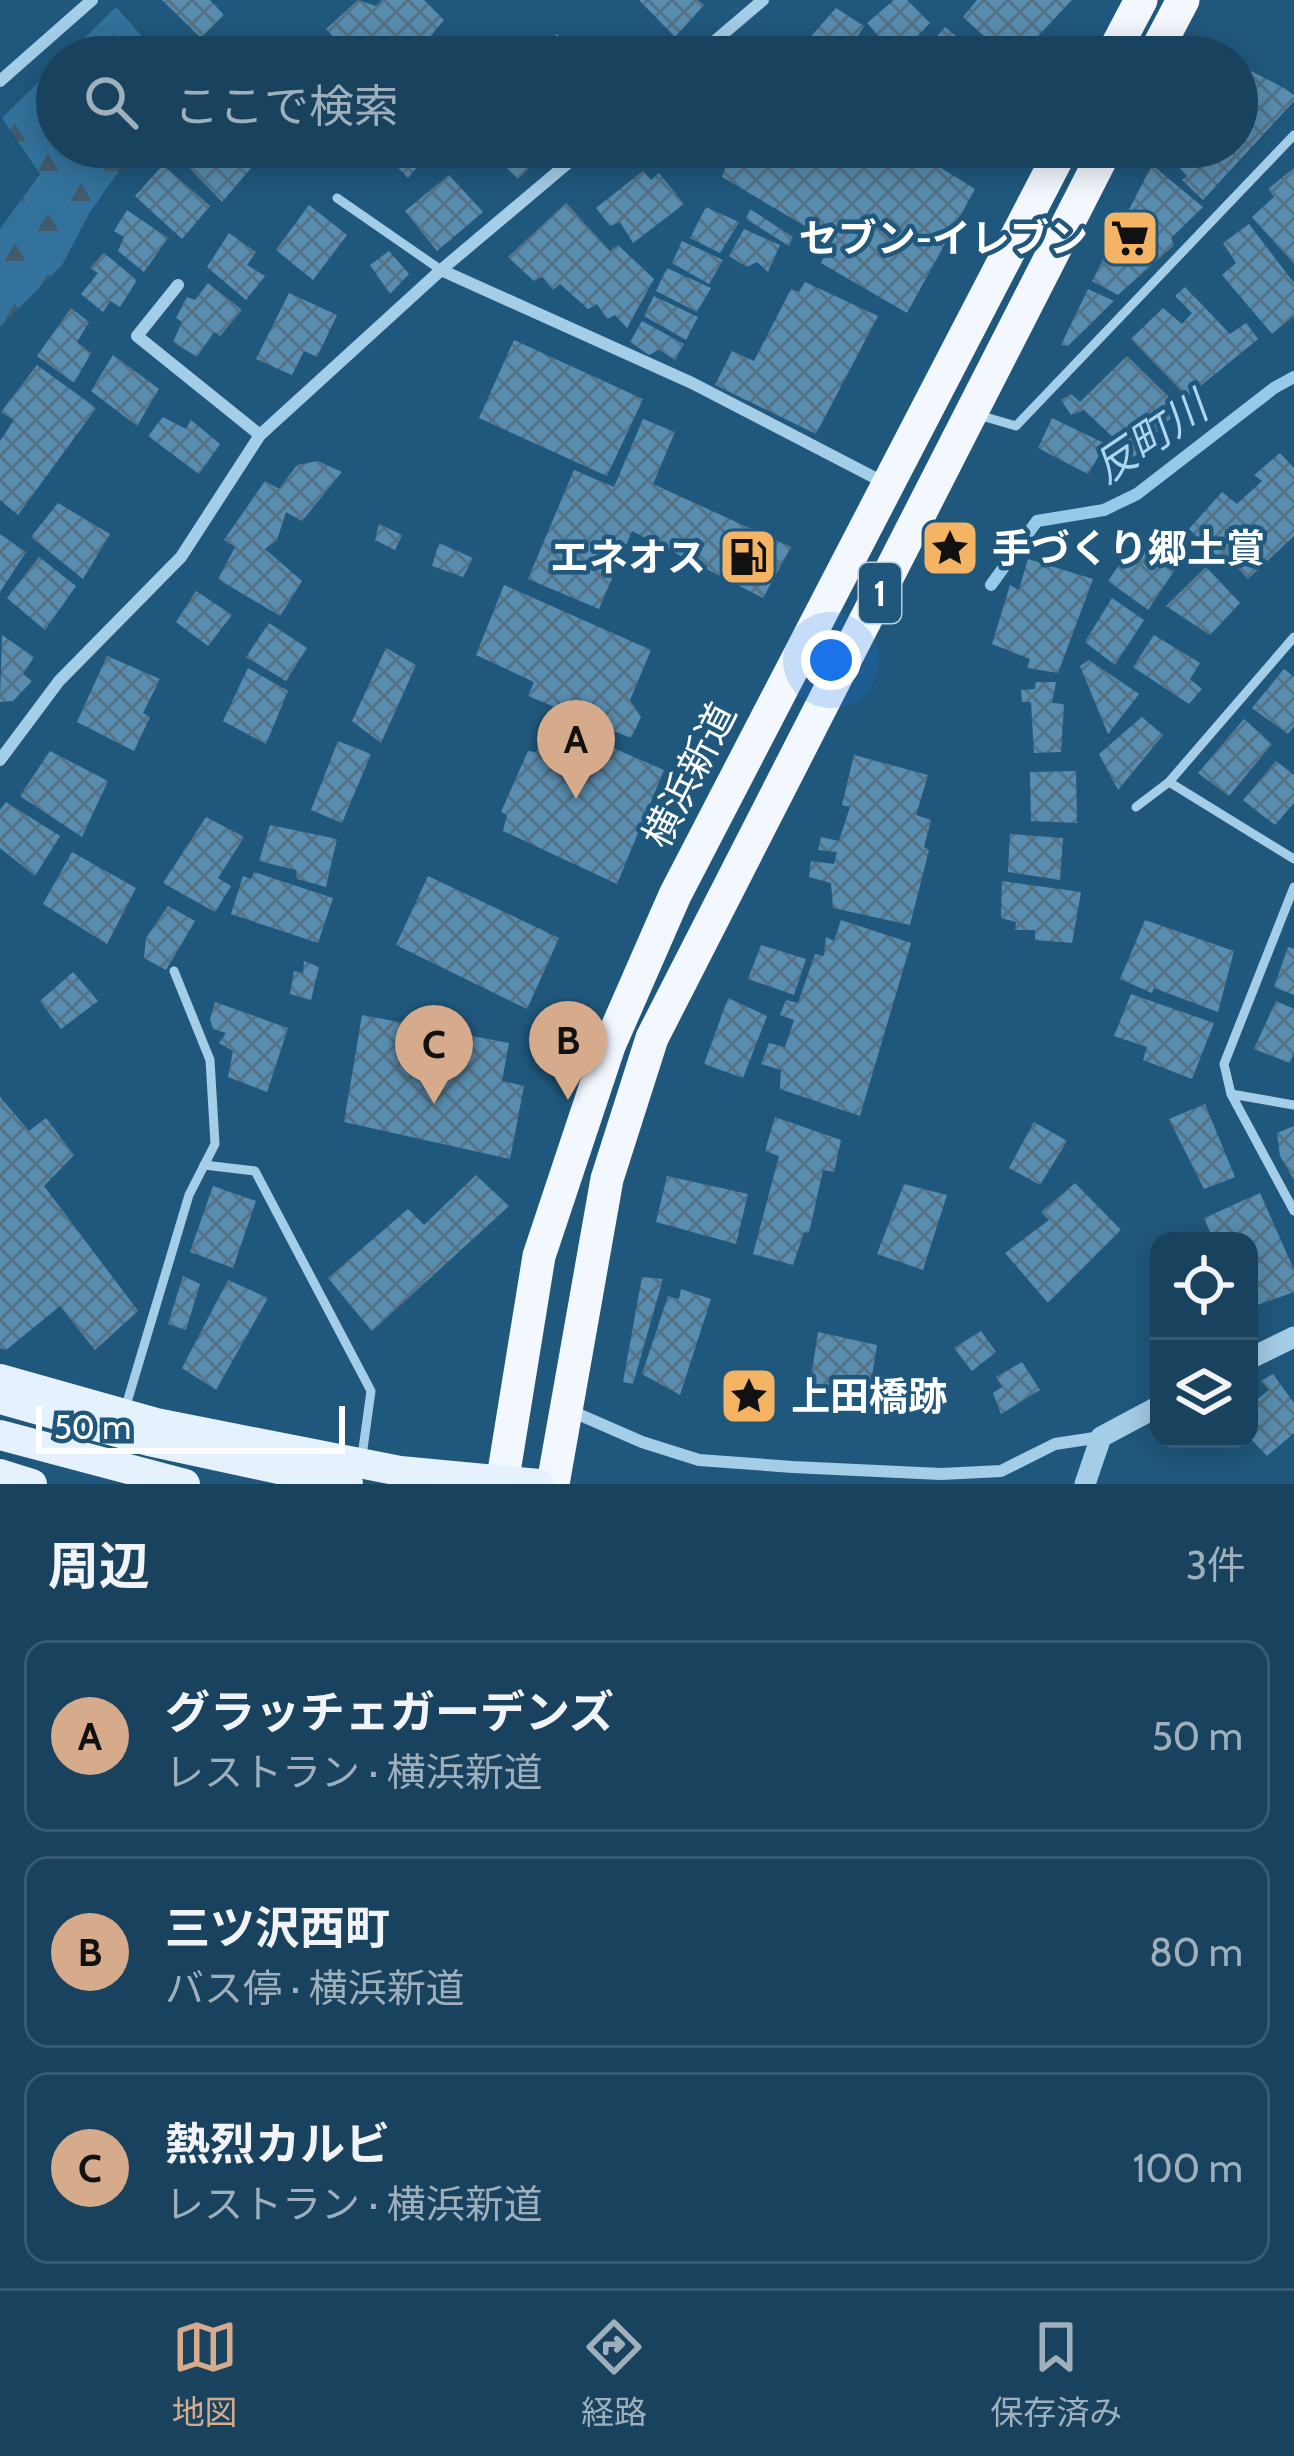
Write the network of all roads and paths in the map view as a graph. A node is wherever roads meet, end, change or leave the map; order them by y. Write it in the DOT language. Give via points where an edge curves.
graph roads {
  1 [pos="92,0"];
  2 [pos="763,0"];
  3 [pos="1141,0"];
  4 [pos="1183,0"];
  5 [pos="51,36"];
  6 [pos="721,36"];
  7 [pos="1122,36"];
  8 [pos="1165,36"];
  9 [pos="36,49"];
  10 [pos="0,81"];
  11 [pos="1294,135"];
  12 [pos="562,168"];
  13 [pos="1053,168"];
  14 [pos="1096,168"];
  15 [pos="337,198"];
  16 [pos="441,270"];
  17 [pos="178,285"];
  18 [pos="971,413"];
  19 [pos="260,435"];
  20 [pos="886,484"];
  21 [pos="1294,637"];
  22 [pos="6,738"];
  23 [pos="0,760"];
  24 [pos="1169,782"];
  25 [pos="1136,807"];
  26 [pos="1294,859"];
  27 [pos="1294,886"];
  28 [pos="174,971"];
  29 [pos="1231,1094"];
  30 [pos="1294,1105"];
  31 [pos="204,1165"];
  32 [pos="1294,1210"];
  33 [pos="1294,1337"];
  34 [pos="1258,1355"];
  35 [pos="0,1378"];
  36 [pos="0,1399"];
  37 [pos="565,1408"];
  38 [pos="1150,1411"];
  39 [pos="118,1432"];
  40 [pos="0,1435"];
  41 [pos="1102,1437"];
  42 [pos="149,1441"];
  43 [pos="0,1474"];
  44 [pos="32,1484"];
  45 [pos="162,1484"];
  46 [pos="184,1484"];
  47 [pos="351,1484"];
  48 [pos="502,1484"];
  49 [pos="539,1484"];
  50 [pos="553,1484"];
  51 [pos="1084,1484"];
  1 -- 5 [label="street"];
  2 -- 6 [label="street"];
  3 -- 7 [label="highway"];
  4 -- 8 [label="highway"];
  9 -- 10 [label="street"];
  11 -- 18 [label="lane" via="1016,426"];
  12 -- 16 [label="street"];
  13 -- 20 [label="highway, 横浜新道 / 1"];
  14 -- 18 [label="highway, 1"];
  15 -- 16 [label="lane"];
  16 -- 19 [label="street"];
  16 -- 20 [label="street" via="692,382"];
  17 -- 19 [label="street" via="137,336"];
  18 -- 37 [label="highway, 1" via="652,1038 607,1180"];
  19 -- 22 [label="street" via="181,557"];
  20 -- 48 [label="highway, 横浜新道 / 1" via="675,895 609,1046 539,1256"];
  21 -- 24 [label="lane"];
  22 -- 23 [label="street"];
  24 -- 25 [label="lane"];
  24 -- 26 [label="lane"];
  27 -- 29 [label="lane" via="1224,1064"];
  28 -- 31 [label="lane" via="210,1060 215,1144"];
  29 -- 30 [label="lane"];
  29 -- 32 [label="lane"];
  31 -- 39 [label="lane"];
  31 -- 47 [label="lane" via="255,1171 371,1391"];
  33 -- 34 [label="street"];
  35 -- 49 [label="main road, bridge" via="156,1423 400,1471"];
  36 -- 39 [label="main road"];
  37 -- 41 [label="street" via="699,1460 793,1467 1001,1471 1054,1444"];
  37 -- 50 [label="highway, 1"];
  38 -- 41 [label="street"];
  39 -- 42 [label="main road"];
  40 -- 46 [label="main road, bridge"];
  41 -- 51 [label="street"];
  42 -- 45 [label="street"];
  42 -- 47 [label="main road"];
  43 -- 44 [label="main road"];
}
